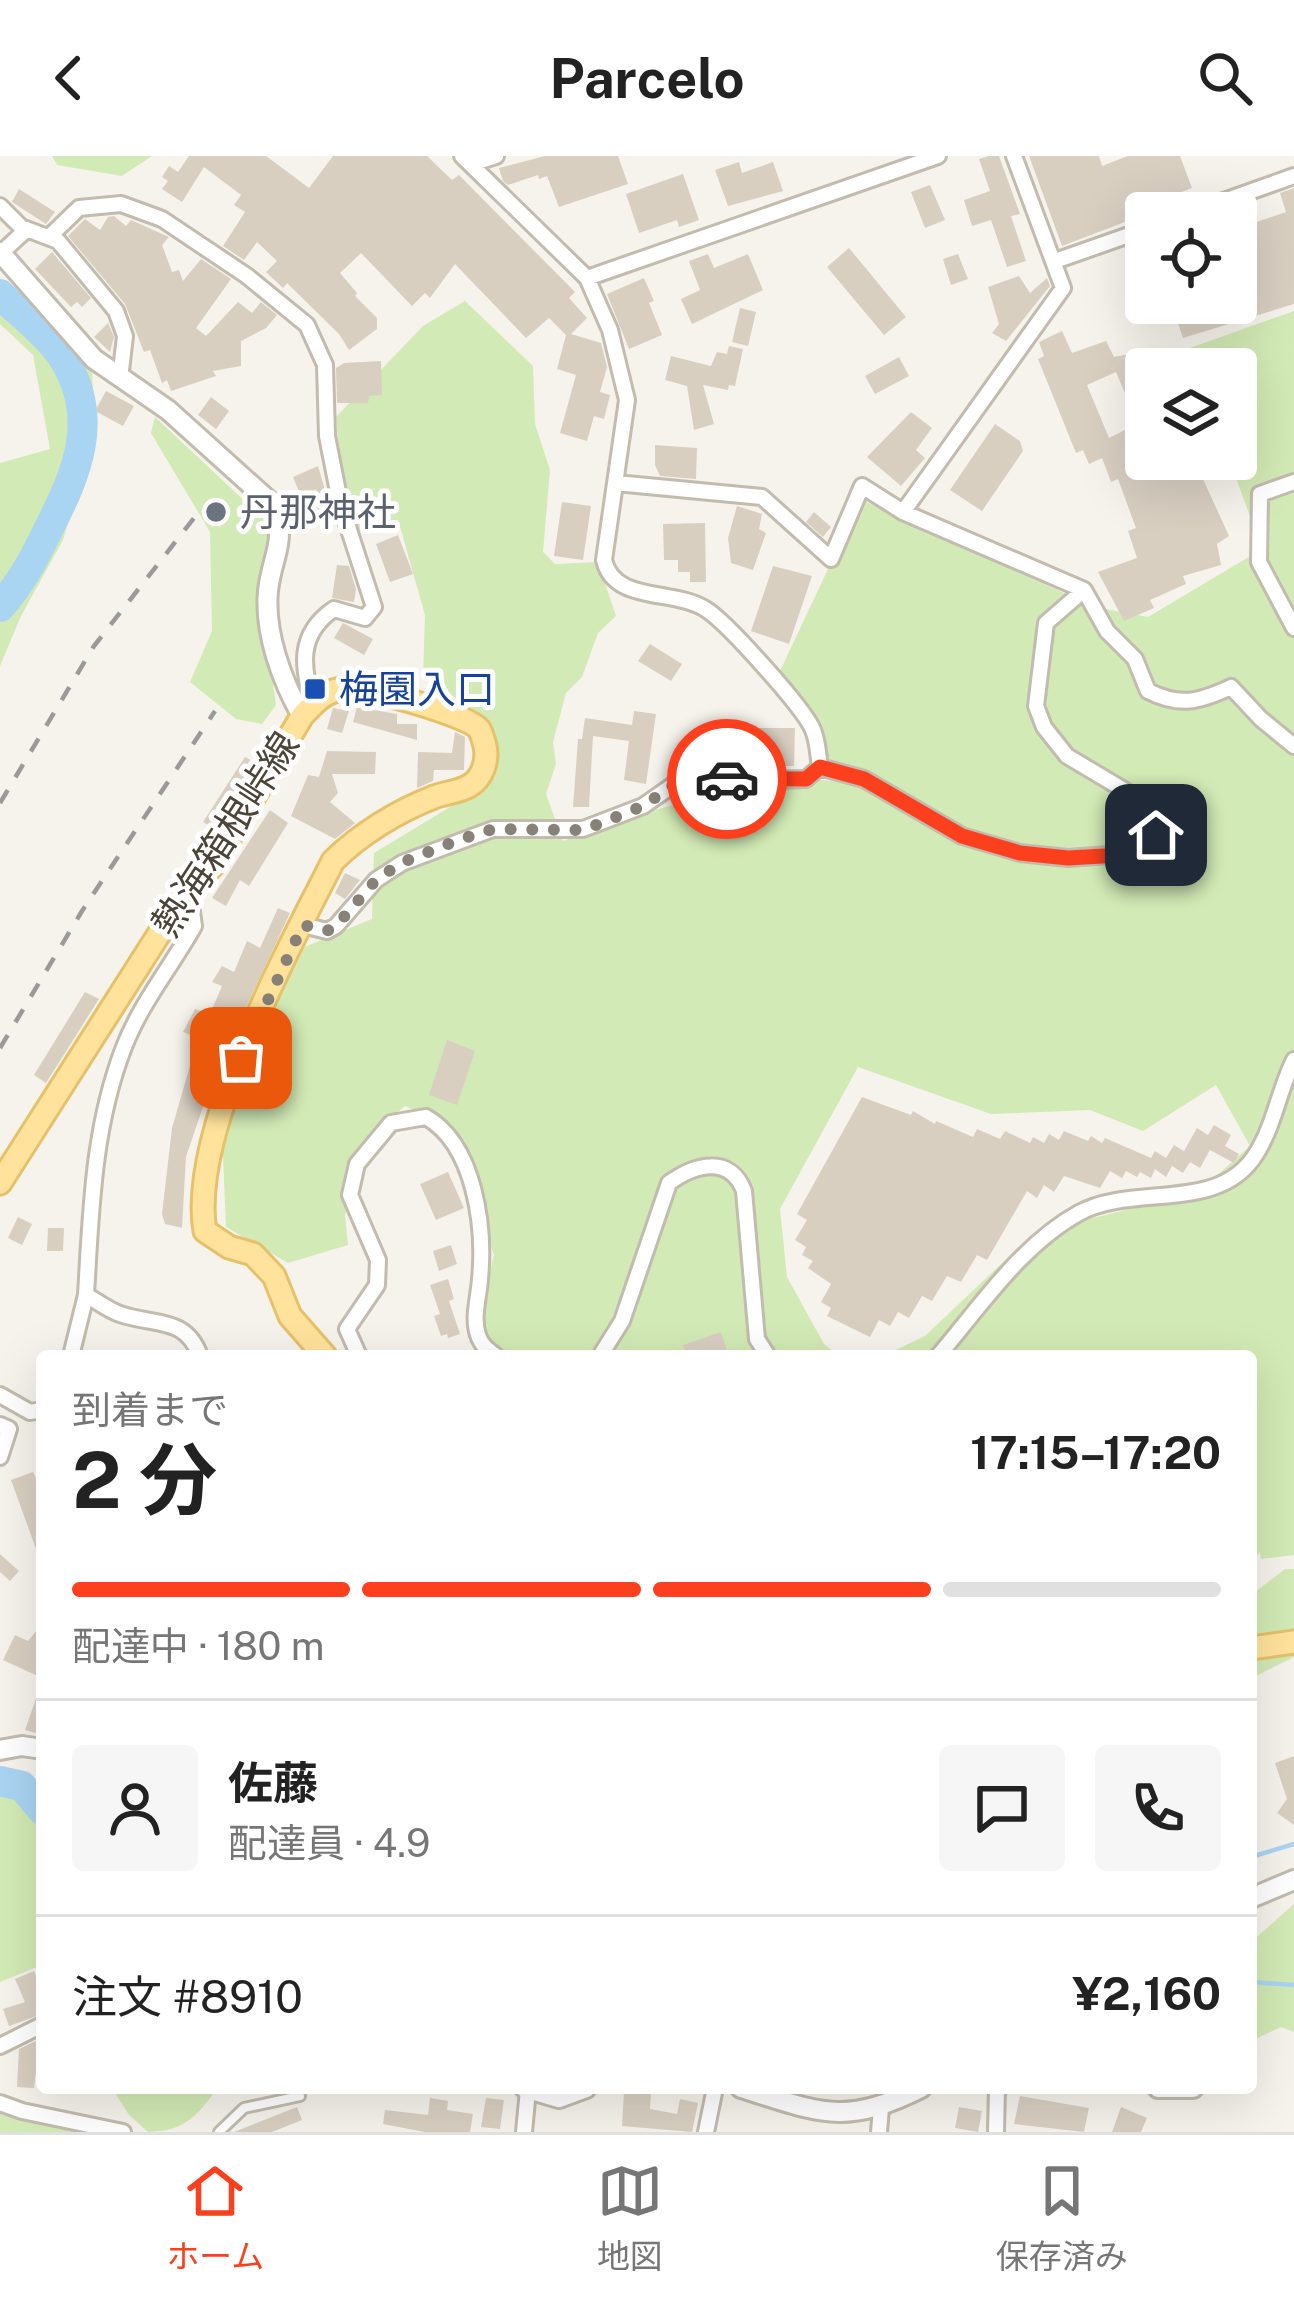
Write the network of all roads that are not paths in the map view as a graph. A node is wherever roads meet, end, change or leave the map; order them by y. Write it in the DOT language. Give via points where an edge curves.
graph roads {
  1 [pos="496,156"];
  2 [pos="938,156"];
  3 [pos="1014,156"];
  4 [pos="466,160"];
  5 [pos="1294,176"];
  6 [pos="1249,192"];
  7 [pos="0,206"];
  8 [pos="26,230"];
  9 [pos="50,236"];
  10 [pos="1125,236"];
  11 [pos="0,252"];
  12 [pos="1055,261"];
  13 [pos="587,278"];
  14 [pos="120,379"];
  15 [pos="1294,482"];
  16 [pos="616,483"];
  17 [pos="904,512"];
  18 [pos="1084,590"];
  19 [pos="1294,628"];
  20 [pos="308,710"];
  21 [pos="1294,746"];
  22 [pos="820,767"];
  23 [pos="189,891"];
  24 [pos="303,925"];
  25 [pos="1294,1060"];
  26 [pos="0,1184"];
  27 [pos="86,1295"];
  28 [pos="72,1350"];
  29 [pos="198,1350"];
  30 [pos="320,1350"];
  31 [pos="356,1350"];
  32 [pos="489,1350"];
  33 [pos="604,1350"];
  34 [pos="764,1350"];
  35 [pos="943,1350"];
  36 [pos="0,1395"];
  37 [pos="36,1411"];
  38 [pos="0,1425"];
  39 [pos="0,1457"];
  40 [pos="1294,1642"];
  41 [pos="1257,1647"];
  42 [pos="36,1748"];
  43 [pos="0,1750"];
  44 [pos="1294,1880"];
  45 [pos="1257,1895"];
  46 [pos="36,2028"];
  47 [pos="0,2046"];
  48 [pos="526,2094"];
  49 [pos="714,2094"];
  50 [pos="760,2094"];
  51 [pos="909,2094"];
  52 [pos="997,2094"];
  53 [pos="300,2096"];
  54 [pos="0,2103"];
  55 [pos="881,2108"];
  56 [pos="123,2132"];
  57 [pos="220,2132"];
  58 [pos="524,2132"];
  59 [pos="706,2132"];
  60 [pos="879,2132"];
  61 [pos="996,2132"];
  1 -- 4 [label="street"];
  2 -- 13 [label="street"];
  3 -- 12 [label="street"];
  4 -- 13 [label="street"];
  5 -- 6 [label="street"];
  7 -- 8 [label="street"];
  8 -- 9 [label="street"];
  8 -- 11 [label="street"];
  9 -- 14 [label="street" via="122,322"];
  9 -- 20 [label="street" via="79,208 143,210 208,248 307,325 325,365 340,502 374,607 364,617 334,609 315,629 302,664"];
  10 -- 12 [label="street"];
  11 -- 14 [label="street"];
  12 -- 17 [label="street" via="1063,287"];
  13 -- 16 [label="street" via="627,400"];
  14 -- 20 [label="street" via="168,410 278,516 268,592 272,634 286,689"];
  15 -- 19 [label="street" via="1259,494 1259,562"];
  16 -- 17 [label="street" via="762,497 831,559 862,486"];
  16 -- 22 [label="street" via="608,575 623,587 692,602 722,623 812,728"];
  17 -- 18 [label="street"];
  18 -- 21 [label="street" via="1135,659 1148,691 1171,703 1199,702 1231,687"];
  18 -- 22 [label="street" via="1046,623 1036,706 1056,746 1153,814 1156,835 1136,854 1020,853 962,836 864,779"];
  20 -- 23 [label="main road, 熱海箱根峠線" via="214,864"];
  20 -- 24 [label="main road, 熱海箱根峠線" via="321,695 368,691 466,719 481,730 487,752 470,786 433,797 348,845"];
  22 -- 24 [label="street" via="806,779 676,783 584,830 475,834 401,863 327,931"];
  23 -- 26 [label="main road, 熱海箱根峠線"];
  23 -- 27 [label="street" via="194,926 123,1049 94,1152"];
  24 -- 30 [label="main road, 熱海箱根峠線" via="222,1102 201,1199 205,1231 253,1254"];
  25 -- 35 [label="street" via="1245,1169 1198,1192 1114,1200 1079,1213 1018,1262"];
  27 -- 28 [label="street"];
  27 -- 29 [label="street" via="117,1313 178,1328"];
  31 -- 32 [label="street" via="347,1329 377,1285 378,1260 350,1195 357,1164 391,1124 427,1117 447,1129 466,1169 483,1240 476,1330"];
  33 -- 34 [label="street" via="622,1321 669,1183 707,1165 738,1177 744,1191"];
  36 -- 37 [label="street"];
  38 -- 39 [label="street" via="9,1430"];
  40 -- 41 [label="main road"];
  42 -- 43 [label="street"];
  44 -- 45 [label="street"];
  46 -- 47 [label="street"];
  48 -- 58 [label="street"];
  49 -- 59 [label="street"];
  50 -- 55 [label="street" via="825,2114"];
  51 -- 55 [label="street"];
  52 -- 61 [label="street"];
  53 -- 57 [label="lane" via="244,2108"];
  54 -- 56 [label="street"];
  55 -- 60 [label="street"];
}
